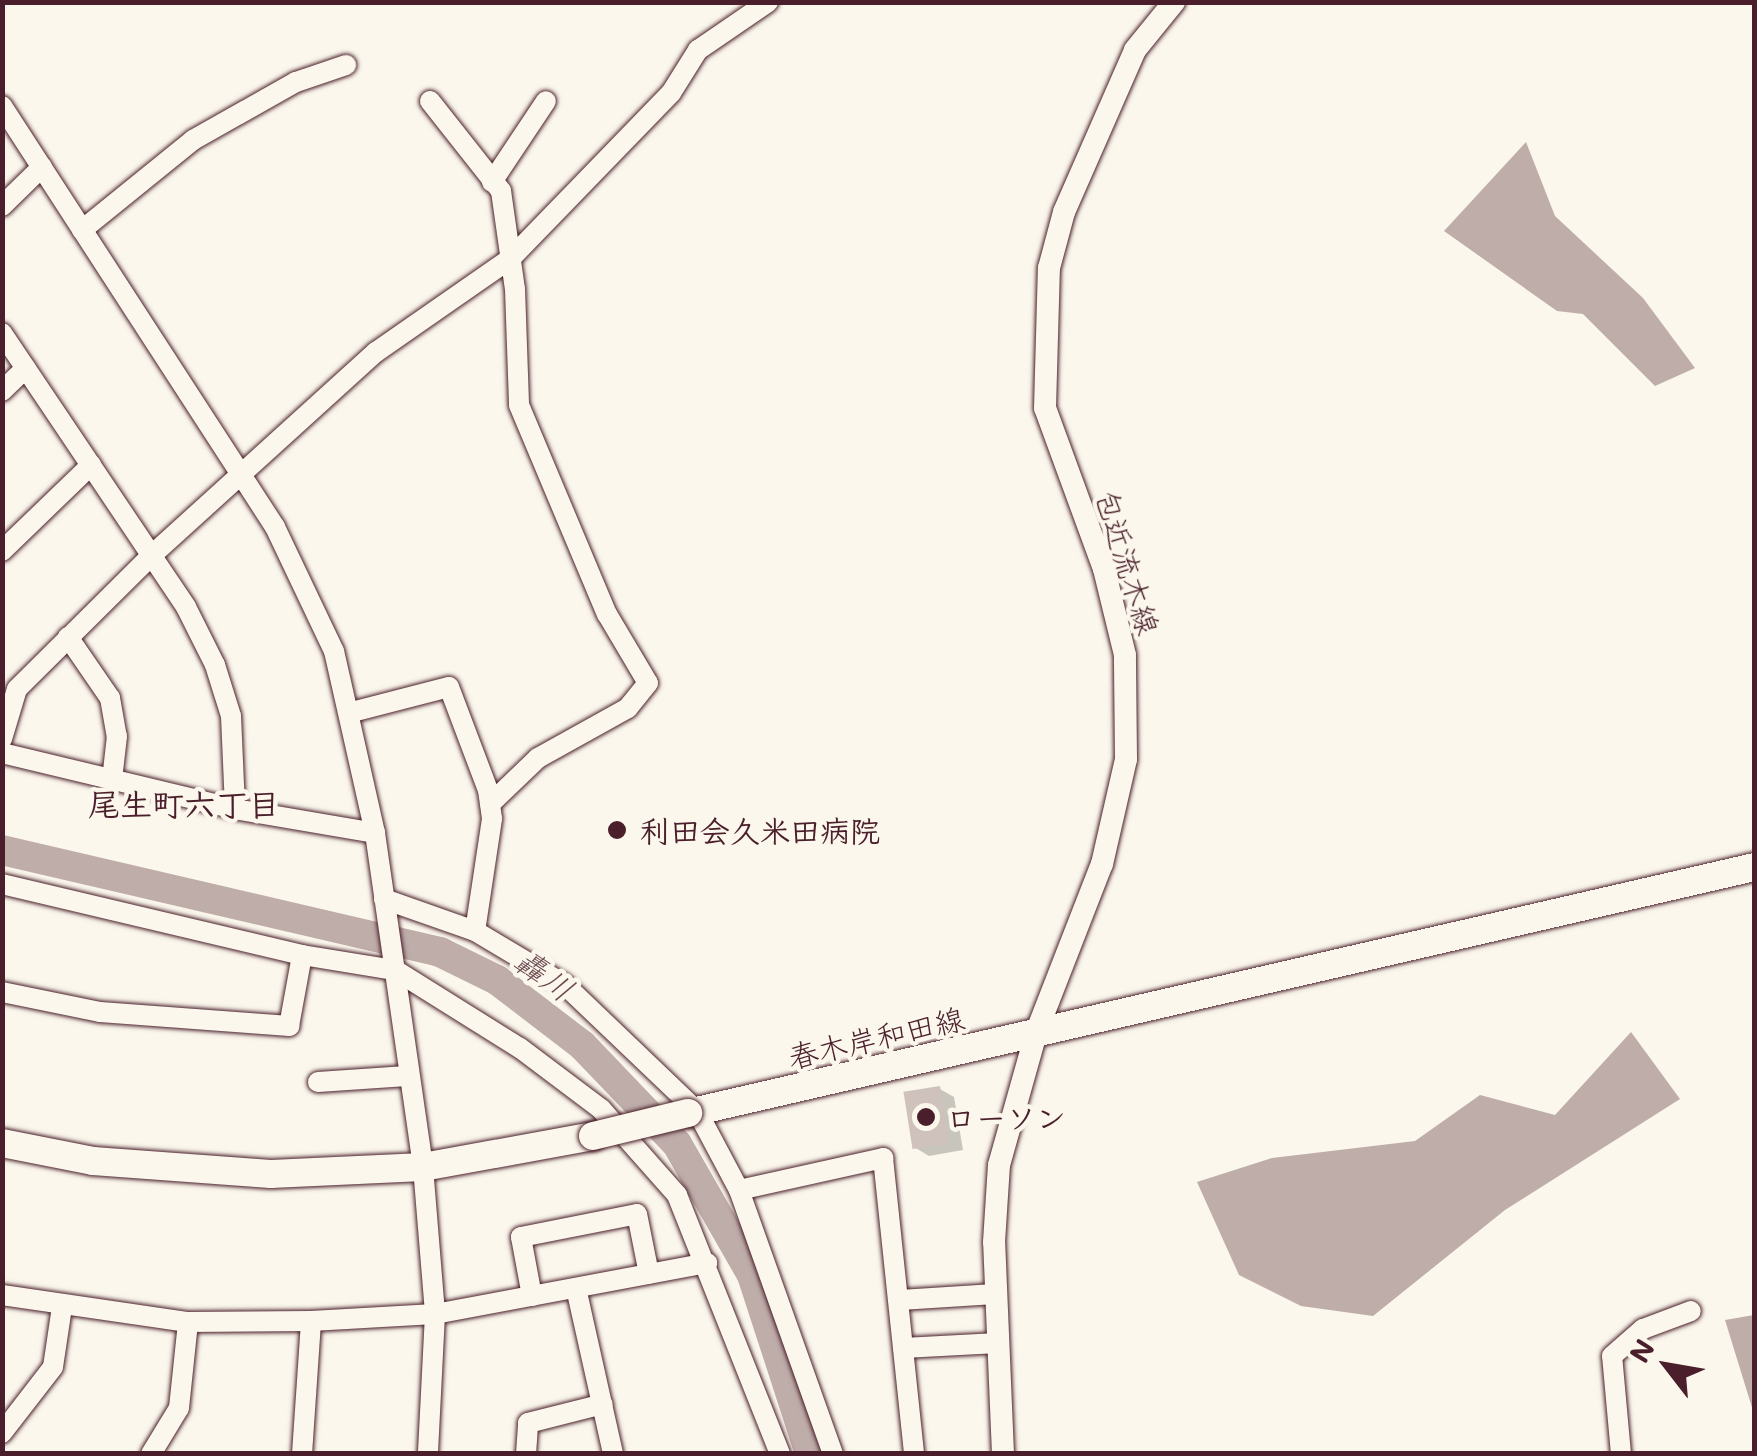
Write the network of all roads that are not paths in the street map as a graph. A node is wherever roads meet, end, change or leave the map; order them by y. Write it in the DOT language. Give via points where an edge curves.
graph roads {
  1 [pos="768,2"];
  2 [pos="1174,2"];
  3 [pos="346,65"];
  4 [pos="430,101"];
  5 [pos="546,102"];
  6 [pos="2,106"];
  7 [pos="510,116"];
  8 [pos="524,135"];
  9 [pos="42,167"];
  10 [pos="492,182"];
  11 [pos="2,206"];
  12 [pos="82,230"];
  13 [pos="510,259"];
  14 [pos="2,333"];
  15 [pos="26,368"];
  16 [pos="2,391"];
  17 [pos="91,465"];
  18 [pos="238,472"];
  19 [pos="2,552"];
  20 [pos="152,556"];
  21 [pos="68,637"];
  22 [pos="352,712"];
  23 [pos="2,739"];
  24 [pos="2,753"];
  25 [pos="112,780"];
  26 [pos="490,804"];
  27 [pos="234,809"];
  28 [pos="375,832"];
  29 [pos="1754,866"];
  30 [pos="2,884"];
  31 [pos="384,899"];
  32 [pos="475,931"];
  33 [pos="302,956"];
  34 [pos="394,966"];
  35 [pos="2,992"];
  36 [pos="1036,1033"];
  37 [pos="407,1076"];
  38 [pos="318,1082"];
  39 [pos="692,1112"];
  40 [pos="2,1144"];
  41 [pos="423,1167"];
  42 [pos="739,1190"];
  43 [pos="707,1263"];
  44 [pos="649,1274"];
  45 [pos="576,1288"];
  46 [pos="995,1294"];
  47 [pos="2,1295"];
  48 [pos="532,1296"];
  49 [pos="900,1300"];
  50 [pos="62,1307"];
  51 [pos="1691,1310"];
  52 [pos="435,1314"];
  53 [pos="311,1321"];
  54 [pos="188,1322"];
  55 [pos="998,1344"];
  56 [pos="903,1348"];
  57 [pos="603,1404"];
  58 [pos="2,1433"];
  59 [pos="151,1454"];
  60 [pos="302,1454"];
  61 [pos="428,1454"];
  62 [pos="526,1454"];
  63 [pos="612,1454"];
  64 [pos="780,1454"];
  65 [pos="832,1454"];
  66 [pos="914,1454"];
  67 [pos="1003,1454"];
  68 [pos="1621,1454"];
  1 -- 13 [label="street" via="698,50 672,93"];
  2 -- 36 [label="street, 包近流木線" via="1135,50 1064,212 1049,268 1045,408 1104,569 1125,655 1126,759 1102,864"];
  3 -- 12 [label="street" via="296,82 194,140"];
  4 -- 10 [label="street"];
  5 -- 8 [label="street"];
  6 -- 9 [label="street"];
  7 -- 8 [label="street"];
  8 -- 10 [label="street"];
  9 -- 11 [label="street"];
  9 -- 12 [label="street"];
  10 -- 13 [label="street" via="500,192"];
  12 -- 18 [label="street"];
  13 -- 18 [label="street" via="376,352"];
  13 -- 26 [label="street" via="520,405 607,614 648,683 628,708 538,758"];
  14 -- 15 [label="street"];
  15 -- 16 [label="street"];
  15 -- 17 [label="street"];
  17 -- 19 [label="street"];
  17 -- 20 [label="street"];
  18 -- 20 [label="street"];
  18 -- 22 [label="street" via="309,591"];
  20 -- 21 [label="street"];
  20 -- 27 [label="street" via="186,607 232,716"];
  21 -- 23 [label="street" via="17,689"];
  21 -- 25 [label="street" via="110,698 116,736"];
  22 -- 26 [label="street" via="449,687"];
  22 -- 28 [label="street"];
  24 -- 25 [label="street"];
  25 -- 27 [label="street"];
  26 -- 32 [label="street" via="485,894"];
  27 -- 28 [label="street"];
  28 -- 31 [label="street"];
  29 -- 36 [label="main road, 春木岸和田線"];
  30 -- 33 [label="street"];
  31 -- 32 [label="street"];
  31 -- 34 [label="street"];
  32 -- 39 [label="street" via="564,984"];
  33 -- 34 [label="street"];
  33 -- 35 [label="street" via="289,1026 100,1012"];
  34 -- 37 [label="street"];
  34 -- 43 [label="street" via="602,1109 677,1194"];
  36 -- 39 [label="main road, 春木岸和田線"];
  36 -- 46 [label="street, 包近流木線" via="999,1166"];
  37 -- 38 [label="street"];
  37 -- 41 [label="street"];
  39 -- 41 [label="main road, 春木岸和田線, bridge"];
  39 -- 42 [label="street"];
  40 -- 41 [label="main road, 春木岸和田線" via="92,1161 271,1174"];
  41 -- 52 [label="street"];
  42 -- 49 [label="street" via="884,1158"];
  42 -- 65 [label="street"];
  43 -- 44 [label="street"];
  43 -- 64 [label="street"];
  44 -- 45 [label="street"];
  44 -- 48 [label="street" via="637,1214 521,1237"];
  45 -- 48 [label="street"];
  45 -- 57 [label="street"];
  46 -- 49 [label="street"];
  46 -- 55 [label="street, 包近流木線"];
  47 -- 50 [label="street"];
  48 -- 52 [label="street"];
  49 -- 56 [label="street"];
  50 -- 54 [label="street"];
  50 -- 58 [label="street" via="53,1367"];
  51 -- 68 [label="street" via="1643,1330 1612,1356"];
  52 -- 53 [label="street"];
  52 -- 61 [label="street"];
  53 -- 54 [label="street"];
  53 -- 60 [label="street"];
  54 -- 59 [label="street" via="179,1408"];
  55 -- 56 [label="street"];
  55 -- 67 [label="street, 包近流木線"];
  56 -- 66 [label="street"];
  57 -- 62 [label="street" via="528,1423"];
  57 -- 63 [label="street"];
}
